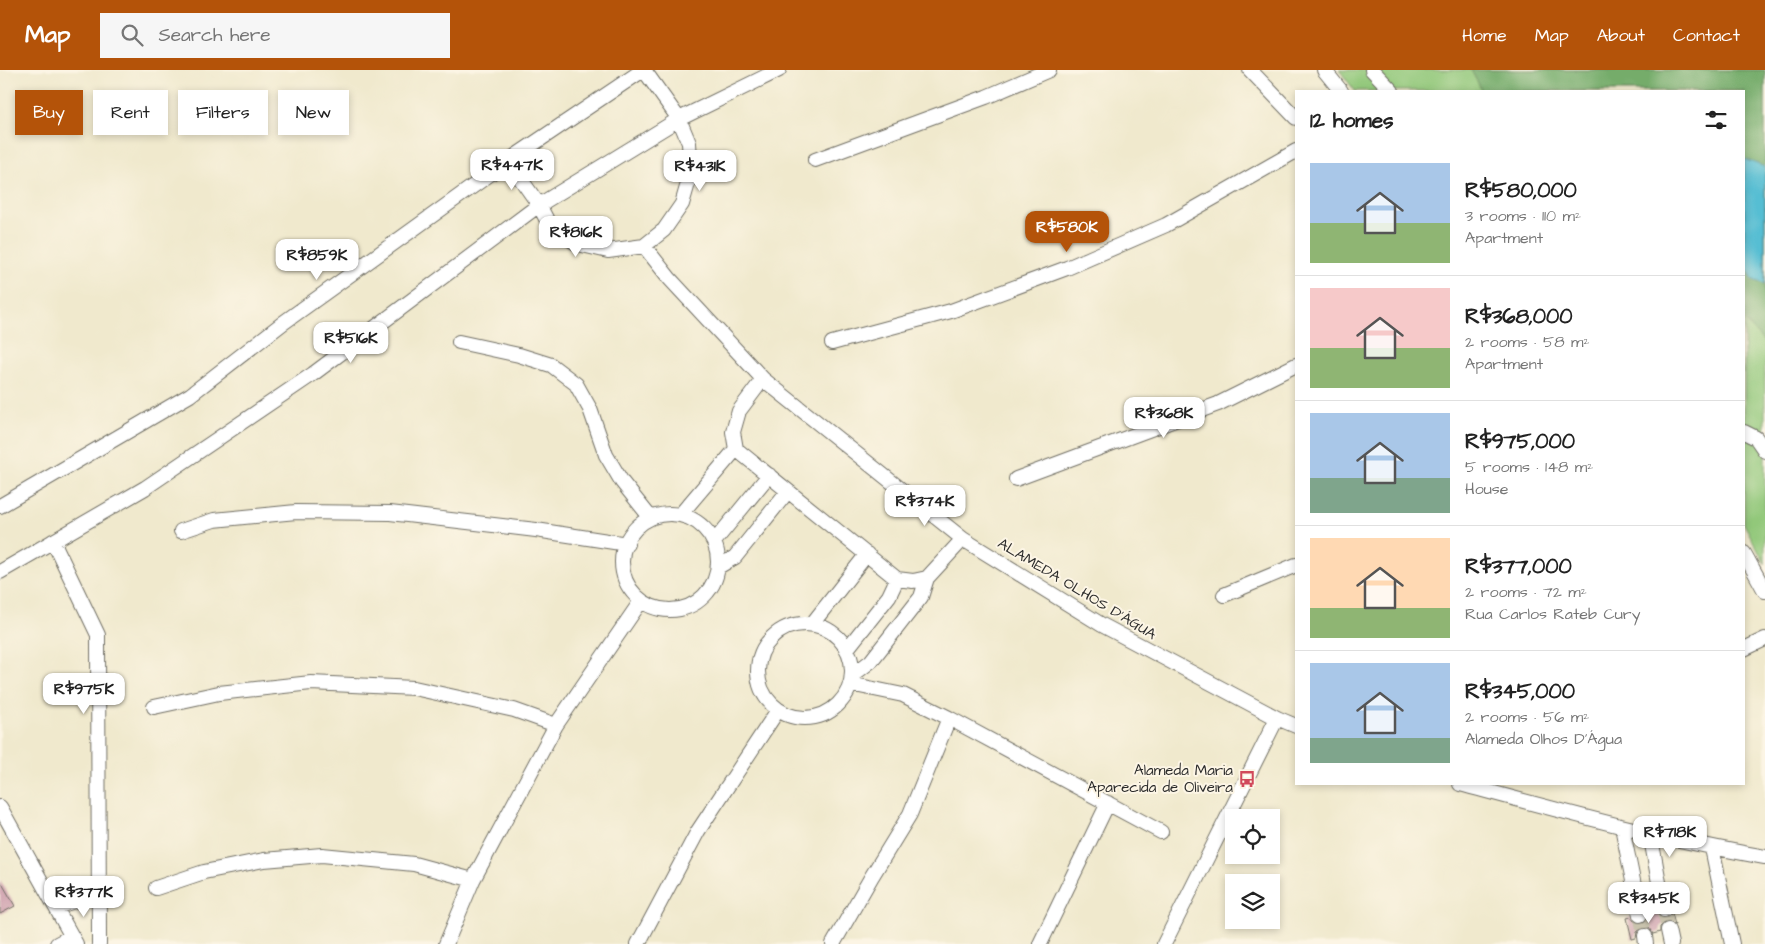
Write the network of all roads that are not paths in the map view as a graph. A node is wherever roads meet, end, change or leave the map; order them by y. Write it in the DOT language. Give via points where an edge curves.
graph roads {
  1 [pos="644,70"];
  2 [pos="779,70"];
  3 [pos="1049,70"];
  4 [pos="1250,70"];
  5 [pos="1324,70"];
  6 [pos="1372,70"];
  7 [pos="1339,90"];
  8 [pos="1391,90"];
  9 [pos="1295,117"];
  10 [pos="679,119"];
  11 [pos="1295,152"];
  12 [pos="816,160"];
  13 [pos="508,161"];
  14 [pos="539,205"];
  15 [pos="644,246"];
  16 [pos="459,342"];
  17 [pos="832,343"];
  18 [pos="1295,366"];
  19 [pos="764,379"];
  20 [pos="1745,432"];
  21 [pos="736,449"];
  22 [pos="1765,451"];
  23 [pos="769,475"];
  24 [pos="1016,478"];
  25 [pos="788,491"];
  26 [pos="0,506"];
  27 [pos="680,515"];
  28 [pos="650,517"];
  29 [pos="181,531"];
  30 [pos="962,539"];
  31 [pos="53,541"];
  32 [pos="714,542"];
  33 [pos="627,544"];
  34 [pos="867,554"];
  35 [pos="1745,555"];
  36 [pos="7,562"];
  37 [pos="1295,565"];
  38 [pos="718,567"];
  39 [pos="0,572"];
  40 [pos="927,578"];
  41 [pos="898,579"];
  42 [pos="1765,591"];
  43 [pos="1224,595"];
  44 [pos="641,601"];
  45 [pos="812,624"];
  46 [pos="1765,639"];
  47 [pos="1745,648"];
  48 [pos="846,649"];
  49 [pos="851,680"];
  50 [pos="154,707"];
  51 [pos="778,710"];
  52 [pos="949,718"];
  53 [pos="1277,718"];
  54 [pos="556,725"];
  55 [pos="1295,726"];
  56 [pos="1464,785"];
  57 [pos="1108,804"];
  58 [pos="0,807"];
  59 [pos="1622,827"];
  60 [pos="1161,832"];
  61 [pos="1650,834"];
  62 [pos="1712,848"];
  63 [pos="1765,856"];
  64 [pos="473,880"];
  65 [pos="156,888"];
  66 [pos="98,893"];
  67 [pos="56,907"];
  68 [pos="1664,910"];
  69 [pos="1640,915"];
  70 [pos="74,940"];
  71 [pos="57,944"];
  72 [pos="98,944"];
  73 [pos="446,944"];
  74 [pos="638,944"];
  75 [pos="833,944"];
  76 [pos="1040,944"];
  77 [pos="1164,944"];
  78 [pos="1732,944"];
  1 -- 10 [label="street"];
  1 -- 13 [label="street"];
  2 -- 10 [label="street"];
  3 -- 12 [label="street"];
  4 -- 9 [label="street"];
  5 -- 7 [label="street"];
  6 -- 8 [label="street"];
  10 -- 14 [label="street"];
  10 -- 15 [label="street" via="689,143 691,173 682,204 664,230"];
  11 -- 17 [label="street" via="1166,225 1067,268 951,311"];
  13 -- 14 [label="street"];
  13 -- 26 [label="street" via="283,323 190,395"];
  14 -- 15 [label="street" via="552,228 578,244 608,250"];
  14 -- 31 [label="street" via="313,374 145,488"];
  15 -- 19 [label="street, ALAMEDA OLHOS D'ÁGUA" via="670,280"];
  16 -- 28 [label="street" via="551,365 576,384 590,409 606,455 622,482"];
  18 -- 24 [label="street" via="1218,404"];
  19 -- 21 [label="street" via="739,411 733,432"];
  19 -- 30 [label="street, ALAMEDA OLHOS D'ÁGUA"];
  20 -- 22 [label="street" via="1756,438"];
  21 -- 23 [label="street"];
  21 -- 27 [label="street"];
  23 -- 25 [label="street"];
  23 -- 32 [label="street"];
  25 -- 34 [label="street"];
  25 -- 38 [label="street" via="735,557"];
  27 -- 28 [label="street"];
  27 -- 32 [label="street" via="698,522"];
  28 -- 33 [label="street" via="630,533"];
  29 -- 33 [label="street" via="214,520 296,512 390,512"];
  30 -- 40 [label="street"];
  30 -- 53 [label="street, ALAMEDA OLHOS D'ÁGUA" via="1102,626"];
  31 -- 36 [label="street"];
  31 -- 66 [label="street" via="98,635"];
  32 -- 38 [label="street"];
  33 -- 44 [label="street" via="622,557 625,582"];
  34 -- 41 [label="street"];
  34 -- 45 [label="street"];
  35 -- 42 [label="street"];
  36 -- 39 [label="street"];
  37 -- 43 [label="street"];
  38 -- 44 [label="street" via="709,591 690,606 665,610"];
  40 -- 41 [label="street" via="913,581"];
  40 -- 49 [label="street" via="921,597 871,661"];
  41 -- 48 [label="street" via="889,596"];
  44 -- 54 [label="street"];
  45 -- 48 [label="street" via="840,638"];
  45 -- 51 [label="street" via="784,628 768,640 759,657 757,677 764,696"];
  46 -- 47 [label="street"];
  48 -- 49 [label="street" via="850,655"];
  49 -- 51 [label="street" via="847,694 834,709 816,718 796,718"];
  49 -- 52 [label="street" via="903,695"];
  50 -- 54 [label="street" via="218,692 311,683 414,688 514,710"];
  51 -- 74 [label="street" via="698,830"];
  52 -- 57 [label="street"];
  52 -- 75 [label="street" via="910,814"];
  53 -- 55 [label="street, ALAMEDA OLHOS D'ÁGUA"];
  53 -- 77 [label="street"];
  54 -- 64 [label="street"];
  56 -- 59 [label="street"];
  57 -- 60 [label="street"];
  57 -- 76 [label="street"];
  58 -- 67 [label="street"];
  59 -- 61 [label="street"];
  59 -- 69 [label="street"];
  61 -- 62 [label="street"];
  61 -- 68 [label="street"];
  62 -- 63 [label="street"];
  62 -- 78 [label="street"];
  64 -- 65 [label="street" via="414,864 322,855 264,860 204,872"];
  64 -- 73 [label="street"];
  66 -- 67 [label="street"];
  66 -- 72 [label="street"];
  67 -- 70 [label="street"];
  70 -- 71 [label="street"];
}
